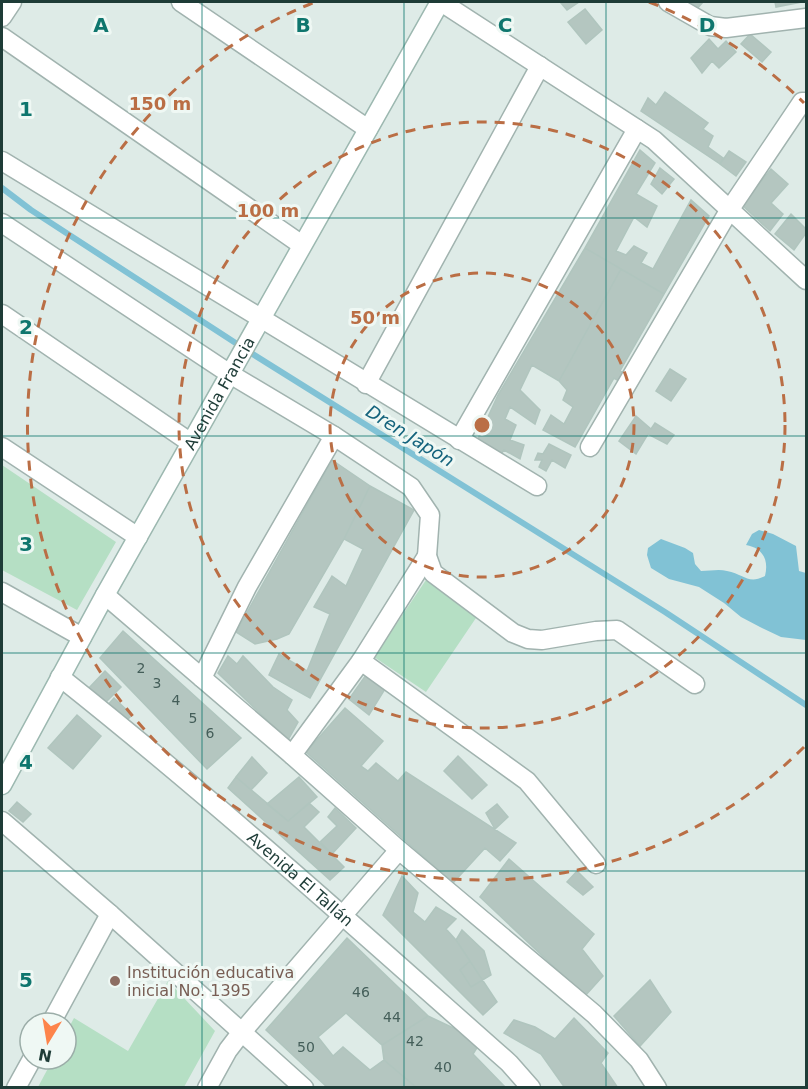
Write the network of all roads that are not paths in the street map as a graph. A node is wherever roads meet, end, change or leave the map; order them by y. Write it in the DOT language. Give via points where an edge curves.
graph roads {
  1 [pos="12,2"];
  2 [pos="181,2"];
  3 [pos="440,2"];
  4 [pos="668,2"];
  5 [pos="2,17"];
  6 [pos="807,18"];
  7 [pos="2,37"];
  8 [pos="540,66"];
  9 [pos="807,102"];
  10 [pos="368,129"];
  11 [pos="637,129"];
  12 [pos="2,161"];
  13 [pos="730,209"];
  14 [pos="2,223"];
  15 [pos="302,246"];
  16 [pos="807,280"];
  17 [pos="2,314"];
  18 [pos="258,325"];
  19 [pos="232,370"];
  20 [pos="366,384"];
  21 [pos="334,436"];
  22 [pos="459,440"];
  23 [pos="191,443"];
  24 [pos="2,447"];
  25 [pos="590,447"];
  26 [pos="537,486"];
  27 [pos="138,537"];
  28 [pos="426,556"];
  29 [pos="2,592"];
  30 [pos="105,595"];
  31 [pos="82,637"];
  32 [pos="361,661"];
  33 [pos="60,677"];
  34 [pos="202,678"];
  35 [pos="695,684"];
  36 [pos="292,755"];
  37 [pos="2,780"];
  38 [pos="2,821"];
  39 [pos="399,850"];
  40 [pos="596,864"];
  41 [pos="110,914"];
  42 [pos="343,916"];
  43 [pos="57,1011"];
  44 [pos="242,1032"];
  45 [pos="25,1071"];
  46 [pos="16,1088"];
  47 [pos="207,1088"];
  48 [pos="304,1088"];
  49 [pos="531,1088"];
  50 [pos="657,1088"];
  1 -- 5 [label="street"];
  2 -- 10 [label="street"];
  3 -- 8 [label="street"];
  3 -- 10 [label="street, Avenida Francia"];
  4 -- 6 [label="street" via="710,26 726,28"];
  7 -- 15 [label="street"];
  8 -- 11 [label="street"];
  8 -- 20 [label="street"];
  9 -- 13 [label="street" via="802,102"];
  10 -- 15 [label="street, Avenida Francia"];
  11 -- 13 [label="street"];
  11 -- 22 [label="street"];
  12 -- 18 [label="street"];
  13 -- 16 [label="street"];
  13 -- 25 [label="street"];
  14 -- 19 [label="street"];
  15 -- 18 [label="street, Avenida Francia"];
  17 -- 23 [label="street"];
  18 -- 19 [label="street, Avenida Francia"];
  18 -- 20 [label="street"];
  19 -- 21 [label="street"];
  19 -- 23 [label="street, Avenida Francia"];
  20 -- 22 [label="street"];
  21 -- 28 [label="street" via="411,486 430,515"];
  21 -- 34 [label="street" via="247,587"];
  22 -- 26 [label="street"];
  23 -- 27 [label="street, Avenida Francia"];
  24 -- 27 [label="street"];
  27 -- 30 [label="street, Avenida Francia"];
  28 -- 32 [label="street"];
  28 -- 35 [label="street" via="433,573 513,633 542,640 617,630"];
  29 -- 31 [label="street"];
  30 -- 31 [label="street, Avenida Francia"];
  30 -- 34 [label="street"];
  31 -- 33 [label="street, Avenida Francia"];
  32 -- 36 [label="street"];
  32 -- 40 [label="street" via="527,781"];
  33 -- 37 [label="street, Avenida Francia"];
  33 -- 42 [label="street, Avenida El Tallán"];
  34 -- 36 [label="street"];
  36 -- 39 [label="street"];
  38 -- 41 [label="street"];
  39 -- 42 [label="street"];
  39 -- 50 [label="street" via="594,1014 639,1060"];
  41 -- 43 [label="street"];
  41 -- 44 [label="street"];
  42 -- 44 [label="street"];
  42 -- 49 [label="street, Avenida El Tallán" via="509,1063"];
  44 -- 47 [label="street"];
  44 -- 48 [label="street"];
  45 -- 46 [label="street"];
}
